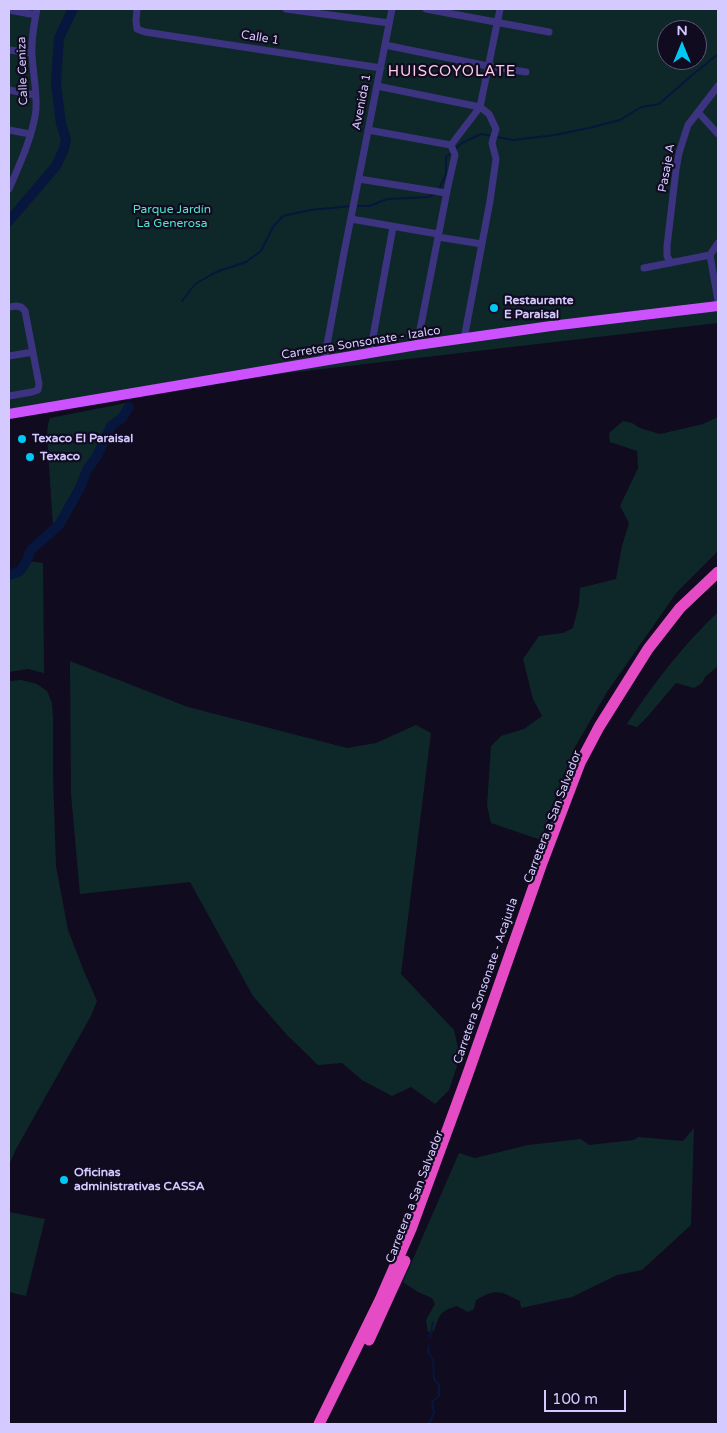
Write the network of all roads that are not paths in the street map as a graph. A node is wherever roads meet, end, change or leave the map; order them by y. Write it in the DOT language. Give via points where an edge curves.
graph roads {
  1 [pos="138,9"];
  2 [pos="286,9"];
  3 [pos="392,9"];
  4 [pos="426,9"];
  5 [pos="500,9"];
  6 [pos="9,10"];
  7 [pos="36,12"];
  8 [pos="497,22"];
  9 [pos="389,23"];
  10 [pos="549,32"];
  11 [pos="385,45"];
  12 [pos="9,50"];
  13 [pos="31,53"];
  14 [pos="488,66"];
  15 [pos="381,68"];
  16 [pos="526,72"];
  17 [pos="377,86"];
  18 [pos="718,86"];
  19 [pos="9,90"];
  20 [pos="35,95"];
  21 [pos="480,107"];
  22 [pos="698,112"];
  23 [pos="9,130"];
  24 [pos="368,130"];
  25 [pos="30,134"];
  26 [pos="718,134"];
  27 [pos="451,146"];
  28 [pos="9,168"];
  29 [pos="17,170"];
  30 [pos="359,179"];
  31 [pos="9,189"];
  32 [pos="441,192"];
  33 [pos="352,216"];
  34 [pos="393,227"];
  35 [pos="438,236"];
  36 [pos="718,243"];
  37 [pos="482,244"];
  38 [pos="710,255"];
  39 [pos="671,263"];
  40 [pos="644,268"];
  41 [pos="718,301"];
  42 [pos="718,306"];
  43 [pos="9,307"];
  44 [pos="464,339"];
  45 [pos="416,345"];
  46 [pos="33,352"];
  47 [pos="370,353"];
  48 [pos="9,356"];
  49 [pos="324,361"];
  50 [pos="9,396"];
  51 [pos="9,414"];
  52 [pos="718,572"];
  53 [pos="718,579"];
  54 [pos="319,1424"];
  55 [pos="327,1424"];
  1 -- 15 [label="street, Calle 1" via="137,29 145,32"];
  2 -- 9 [label="street"];
  3 -- 9 [label="street, Avenida 1"];
  4 -- 8 [label="street"];
  5 -- 8 [label="street"];
  6 -- 7 [label="street"];
  7 -- 13 [label="street, Calle Ceniza"];
  8 -- 10 [label="street"];
  8 -- 14 [label="street"];
  9 -- 11 [label="street, Avenida 1"];
  11 -- 14 [label="street"];
  11 -- 15 [label="street, Avenida 1"];
  12 -- 13 [label="street"];
  13 -- 20 [label="street, Calle Ceniza"];
  14 -- 16 [label="street"];
  14 -- 21 [label="street"];
  15 -- 17 [label="street, Avenida 1"];
  17 -- 21 [label="street"];
  17 -- 24 [label="street, Avenida 1"];
  18 -- 22 [label="street, Pasaje A"];
  19 -- 20 [label="street"];
  20 -- 25 [label="street, Calle Ceniza" via="36,109"];
  21 -- 27 [label="street"];
  21 -- 37 [label="street" via="489,114 496,129 492,143 496,159"];
  22 -- 26 [label="street"];
  22 -- 39 [label="street, Pasaje A" via="688,125 679,153 668,246"];
  23 -- 25 [label="street"];
  24 -- 27 [label="street"];
  24 -- 30 [label="street, Avenida 1"];
  25 -- 29 [label="street, Calle Ceniza"];
  27 -- 32 [label="street" via="455,155"];
  28 -- 29 [label="street"];
  29 -- 31 [label="street, Calle Ceniza"];
  30 -- 32 [label="street"];
  30 -- 33 [label="street, Avenida 1"];
  32 -- 35 [label="street"];
  33 -- 34 [label="street"];
  33 -- 49 [label="street, Avenida 1"];
  34 -- 35 [label="street"];
  34 -- 47 [label="street"];
  35 -- 37 [label="street"];
  35 -- 45 [label="street"];
  36 -- 38 [label="street"];
  37 -- 44 [label="street"];
  38 -- 39 [label="street"];
  38 -- 41 [label="street"];
  39 -- 40 [label="street"];
  42 -- 44 [label="main road, Carretera Sonsonate - Izalco"];
  43 -- 46 [label="street" via="21,306 25,311"];
  44 -- 45 [label="main road, Carretera Sonsonate - Izalco"];
  45 -- 47 [label="main road, Carretera Sonsonate - Izalco"];
  46 -- 48 [label="street"];
  46 -- 50 [label="street" via="38,390"];
  47 -- 49 [label="main road, Carretera Sonsonate - Izalco"];
  49 -- 51 [label="main road, Carretera Sonsonate - Izalco"];
  52 -- 54 [label="highway, Carretera Sonsonate - Acajutla" via="680,608 648,649 580,763 411,1229"];
  53 -- 55 [label="highway, Carretera a San Salvador" via="696,600 654,652 594,749 562,828 418,1230 380,1319"];
}
